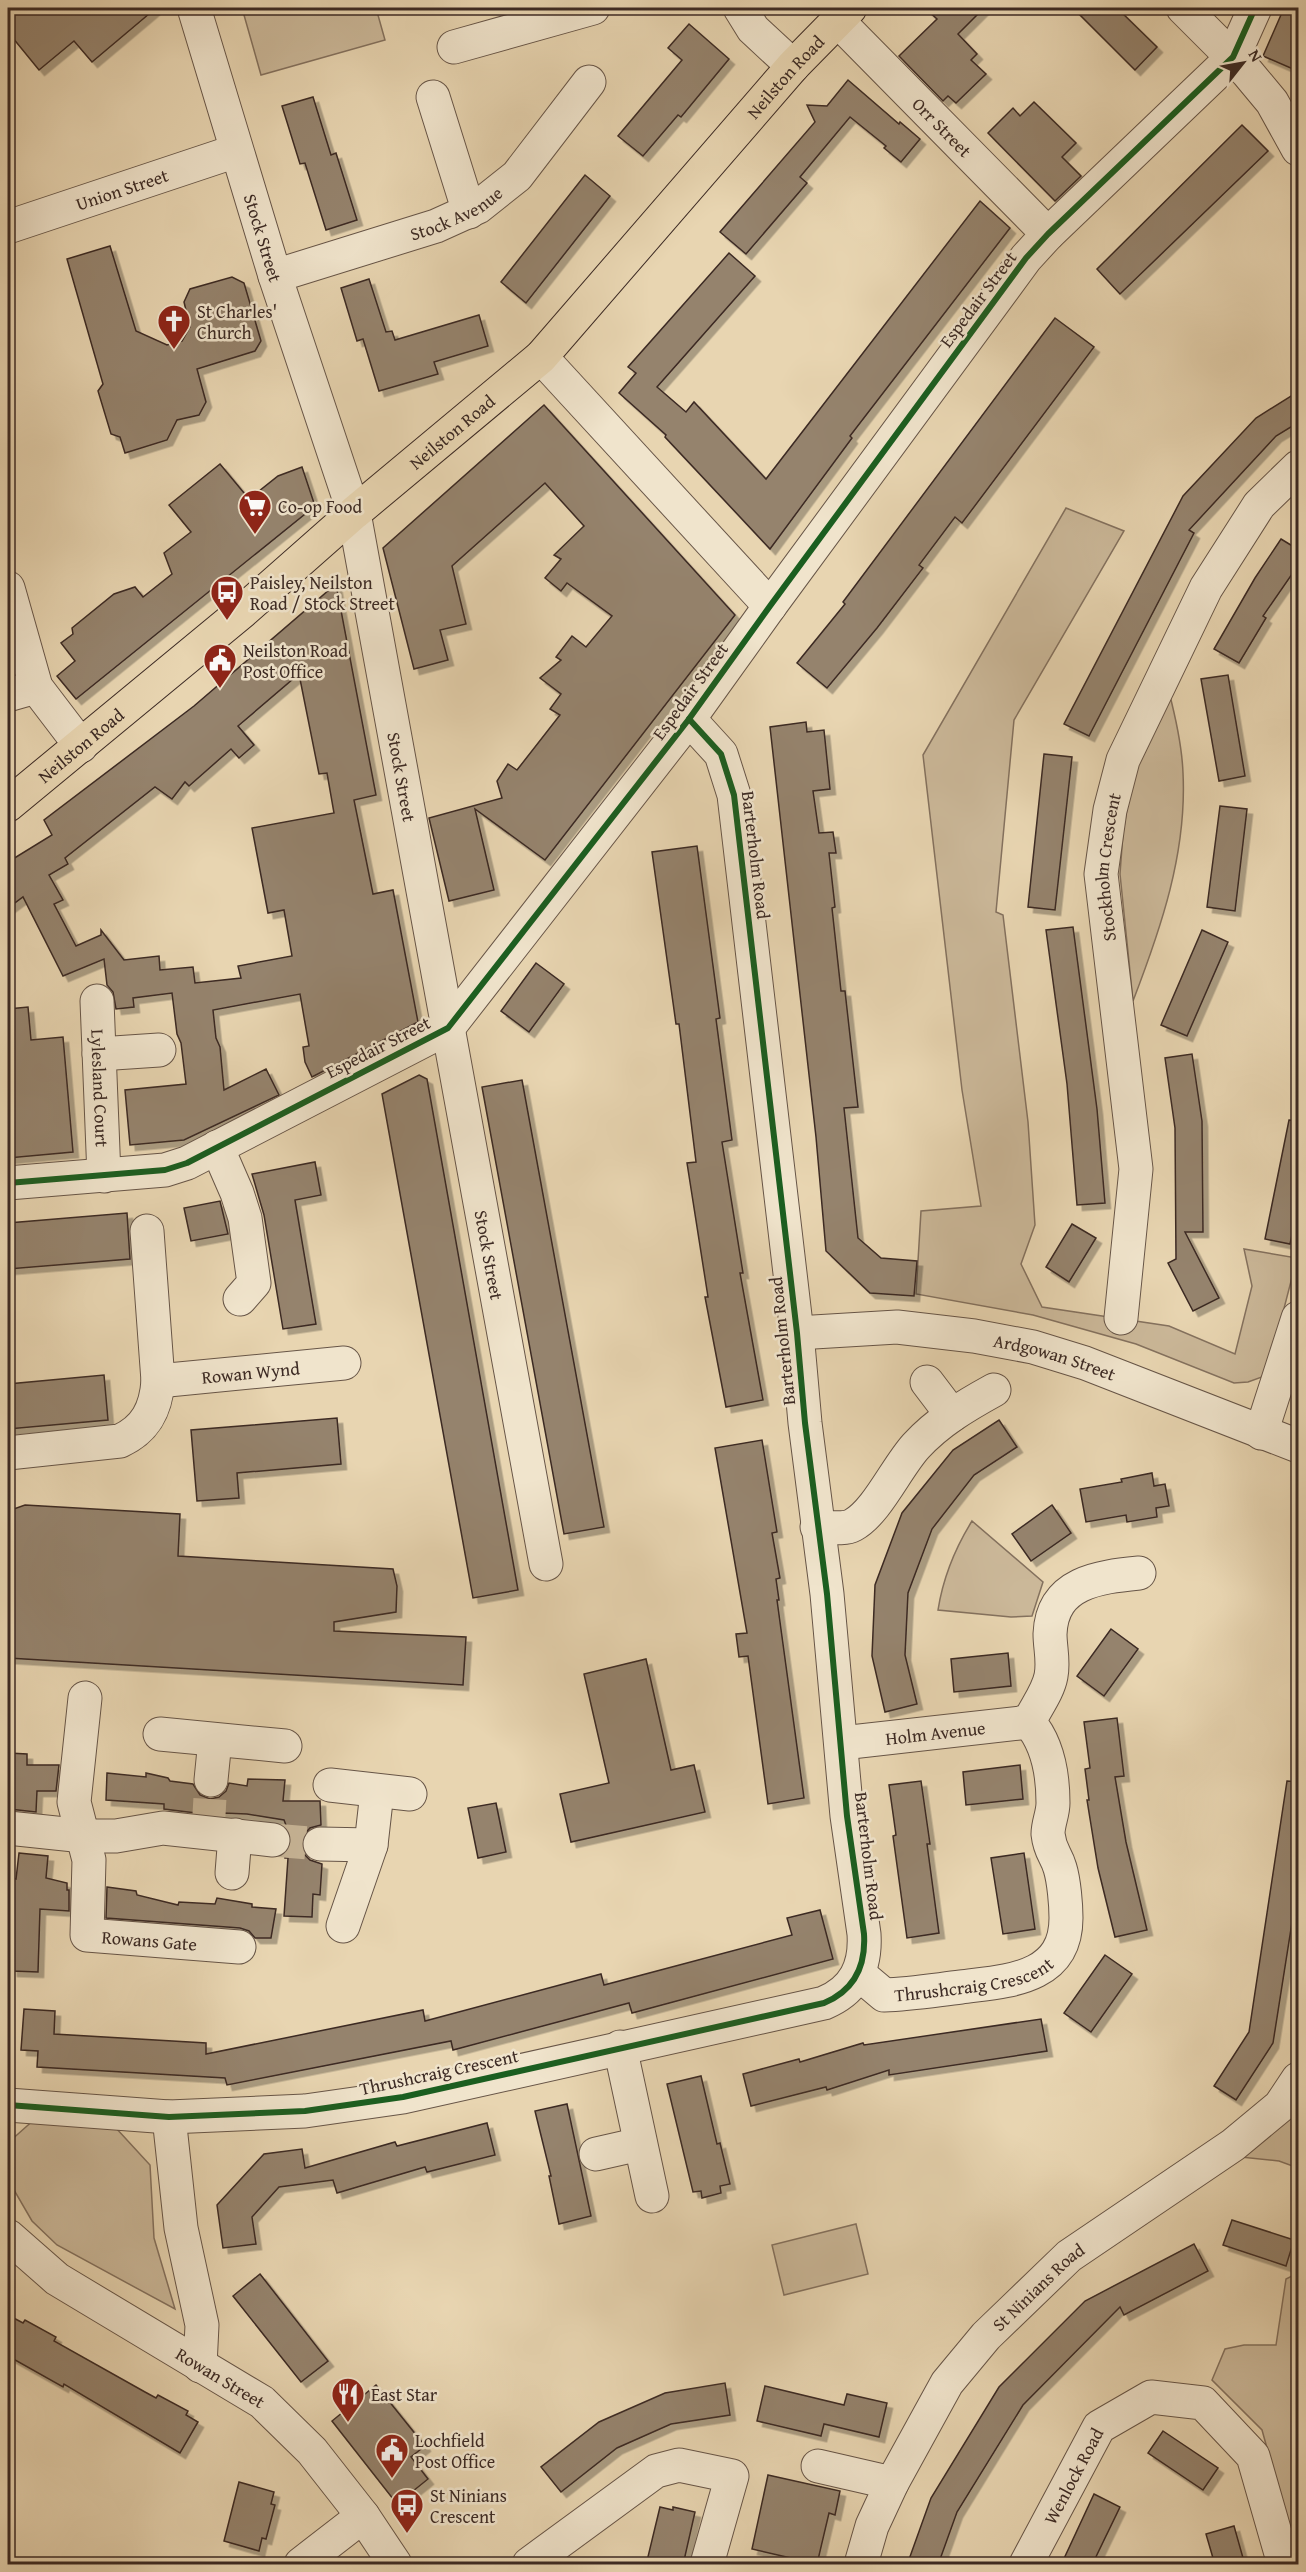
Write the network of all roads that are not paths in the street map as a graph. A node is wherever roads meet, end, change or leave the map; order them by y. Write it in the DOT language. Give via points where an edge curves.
graph roads {
  1 [pos="194,8"];
  2 [pos="593,8"];
  3 [pos="740,8"];
  4 [pos="1183,8"];
  5 [pos="1255,8"];
  6 [pos="843,14"];
  7 [pos="454,47"];
  8 [pos="1233,57"];
  9 [pos="793,66"];
  10 [pos="589,82"];
  11 [pos="433,96"];
  12 [pos="1299,149"];
  13 [pos="236,151"];
  14 [pos="469,212"];
  15 [pos="8,227"];
  16 [pos="1048,234"];
  17 [pos="275,276"];
  18 [pos="541,357"];
  19 [pos="1299,466"];
  20 [pos="354,513"];
  21 [pos="8,588"];
  22 [pos="770,606"];
  23 [pos="22,691"];
  24 [pos="689,719"];
  25 [pos="81,746"];
  26 [pos="8,805"];
  27 [pos="97,1001"];
  28 [pos="448,1029"];
  29 [pos="159,1050"];
  30 [pos="99,1054"];
  31 [pos="217,1147"];
  32 [pos="104,1176"];
  33 [pos="8,1182"];
  34 [pos="147,1231"];
  35 [pos="240,1299"];
  36 [pos="1121,1318"];
  37 [pos="1299,1318"];
  38 [pos="797,1333"];
  39 [pos="344,1363"];
  40 [pos="158,1381"];
  41 [pos="927,1382"];
  42 [pos="994,1390"];
  43 [pos="952,1415"];
  44 [pos="1261,1433"];
  45 [pos="1299,1446"];
  46 [pos="8,1453"];
  47 [pos="817,1527"];
  48 [pos="546,1564"];
  49 [pos="1139,1573"];
  50 [pos="85,1698"];
  51 [pos="1029,1722"];
  52 [pos="160,1734"];
  53 [pos="215,1740"];
  54 [pos="843,1743"];
  55 [pos="285,1746"];
  56 [pos="211,1780"];
  57 [pos="330,1785"];
  58 [pos="377,1792"];
  59 [pos="410,1794"];
  60 [pos="8,1828"];
  61 [pos="235,1835"];
  62 [pos="84,1836"];
  63 [pos="273,1840"];
  64 [pos="320,1844"];
  65 [pos="371,1845"];
  66 [pos="232,1873"];
  67 [pos="343,1926"];
  68 [pos="239,1947"];
  69 [pos="859,1974"];
  70 [pos="620,2047"];
  71 [pos="1299,2079"];
  72 [pos="8,2105"];
  73 [pos="169,2117"];
  74 [pos="640,2144"];
  75 [pos="596,2154"];
  76 [pos="652,2196"];
  77 [pos="8,2235"];
  78 [pos="200,2366"];
  79 [pos="818,2466"];
  80 [pos="892,2483"];
  81 [pos="363,2516"];
  82 [pos="301,2565"];
  83 [pos="395,2565"];
  84 [pos="530,2565"];
  85 [pos="707,2565"];
  86 [pos="861,2565"];
  87 [pos="1026,2565"];
  88 [pos="1284,2565"];
  1 -- 13 [label="street, Stock Street"];
  2 -- 7 [label="street"];
  3 -- 9 [label="street" via="753,29"];
  4 -- 8 [label="street"];
  5 -- 8 [label="street, Espedair Street"];
  6 -- 9 [label="main road, Neilston Road"];
  6 -- 16 [label="street, Orr Street"];
  8 -- 12 [label="street" via="1272,102"];
  8 -- 16 [label="street, Espedair Street"];
  9 -- 18 [label="main road, Neilston Road"];
  10 -- 14 [label="street, Stock Avenue" via="517,176"];
  11 -- 14 [label="street"];
  13 -- 15 [label="street, Union Street"];
  13 -- 17 [label="street, Stock Street"];
  14 -- 17 [label="street, Stock Avenue"];
  16 -- 22 [label="street, Espedair Street" via="1026,258"];
  17 -- 20 [label="street, Stock Street"];
  18 -- 20 [label="main road, Neilston Road"];
  18 -- 22 [label="street"];
  19 -- 36 [label="street, Stockholm Crescent" via="1259,505 1206,588 1122,760 1110,810 1101,873 1136,1169"];
  20 -- 25 [label="main road, Neilston Road"];
  20 -- 28 [label="street, Stock Street"];
  21 -- 23 [label="street"];
  22 -- 24 [label="street, Espedair Street"];
  23 -- 25 [label="street"];
  24 -- 28 [label="street, Espedair Street"];
  24 -- 38 [label="street, Barterholm Road" via="721,754 734,795"];
  25 -- 26 [label="main road, Neilston Road"];
  27 -- 30 [label="street, Lylesland Court"];
  28 -- 31 [label="street, Espedair Street"];
  28 -- 48 [label="street, Stock Street"];
  29 -- 30 [label="street"];
  30 -- 32 [label="street, Lylesland Court"];
  31 -- 32 [label="street, Espedair Street" via="165,1170"];
  31 -- 35 [label="street" via="245,1218 254,1283"];
  32 -- 33 [label="street, Espedair Street"];
  34 -- 40 [label="street"];
  37 -- 44 [label="street"];
  38 -- 44 [label="street, Ardgowan Street" via="897,1327 974,1335 1033,1347 1085,1363"];
  38 -- 47 [label="street, Barterholm Road"];
  39 -- 40 [label="street, Rowan Wynd"];
  40 -- 46 [label="street" via="157,1399 148,1419 135,1434 120,1441"];
  41 -- 43 [label="street"];
  42 -- 43 [label="street"];
  43 -- 47 [label="street" via="916,1446 865,1517 851,1526"];
  44 -- 45 [label="street, Ardgowan Street"];
  47 -- 54 [label="street, Barterholm Road"];
  49 -- 51 [label="street" via="1090,1580 1061,1601 1050,1635 1051,1679"];
  50 -- 62 [label="street, Rowans Gate" via="74,1802"];
  51 -- 54 [label="street, Holm Avenue"];
  51 -- 69 [label="street, Thrushcraig Crescent" via="1039,1734 1047,1756 1053,1805 1048,1826 1050,1849 1060,1867 1066,1907 1059,1947 1040,1970 1012,1982 884,1995"];
  52 -- 53 [label="street"];
  53 -- 55 [label="street"];
  53 -- 56 [label="street"];
  54 -- 69 [label="street, Barterholm Road" via="865,1947"];
  57 -- 58 [label="street"];
  58 -- 59 [label="street"];
  58 -- 65 [label="street"];
  60 -- 62 [label="street"];
  61 -- 62 [label="street" via="163,1828 116,1836"];
  61 -- 63 [label="street"];
  61 -- 66 [label="street"];
  62 -- 68 [label="street, Rowans Gate" via="89,1860 87,1935"];
  64 -- 65 [label="street"];
  65 -- 67 [label="street"];
  69 -- 70 [label="street, Thrushcraig Crescent" via="847,1990 824,2003"];
  70 -- 73 [label="street, Thrushcraig Crescent" via="390,2100 305,2111"];
  70 -- 74 [label="street"];
  71 -- 80 [label="street, St Ninians Road" via="1280,2106 1233,2145 1068,2256 986,2336 947,2383"];
  72 -- 73 [label="street, Thrushcraig Crescent"];
  73 -- 78 [label="street" via="181,2228 202,2325"];
  74 -- 75 [label="street"];
  74 -- 76 [label="street"];
  77 -- 78 [label="street, Rowan Street" via="57,2279"];
  78 -- 81 [label="street, Rowan Street" via="262,2402 312,2451"];
  79 -- 80 [label="street"];
  80 -- 86 [label="street, St Ninians Road" via="872,2526"];
  81 -- 82 [label="street"];
  81 -- 83 [label="street, Rowan Street"];
  84 -- 85 [label="street" via="656,2472 679,2465 732,2476"];
  87 -- 88 [label="street, Wenlock Road" via="1099,2427 1151,2397 1203,2403 1253,2456"];
}
